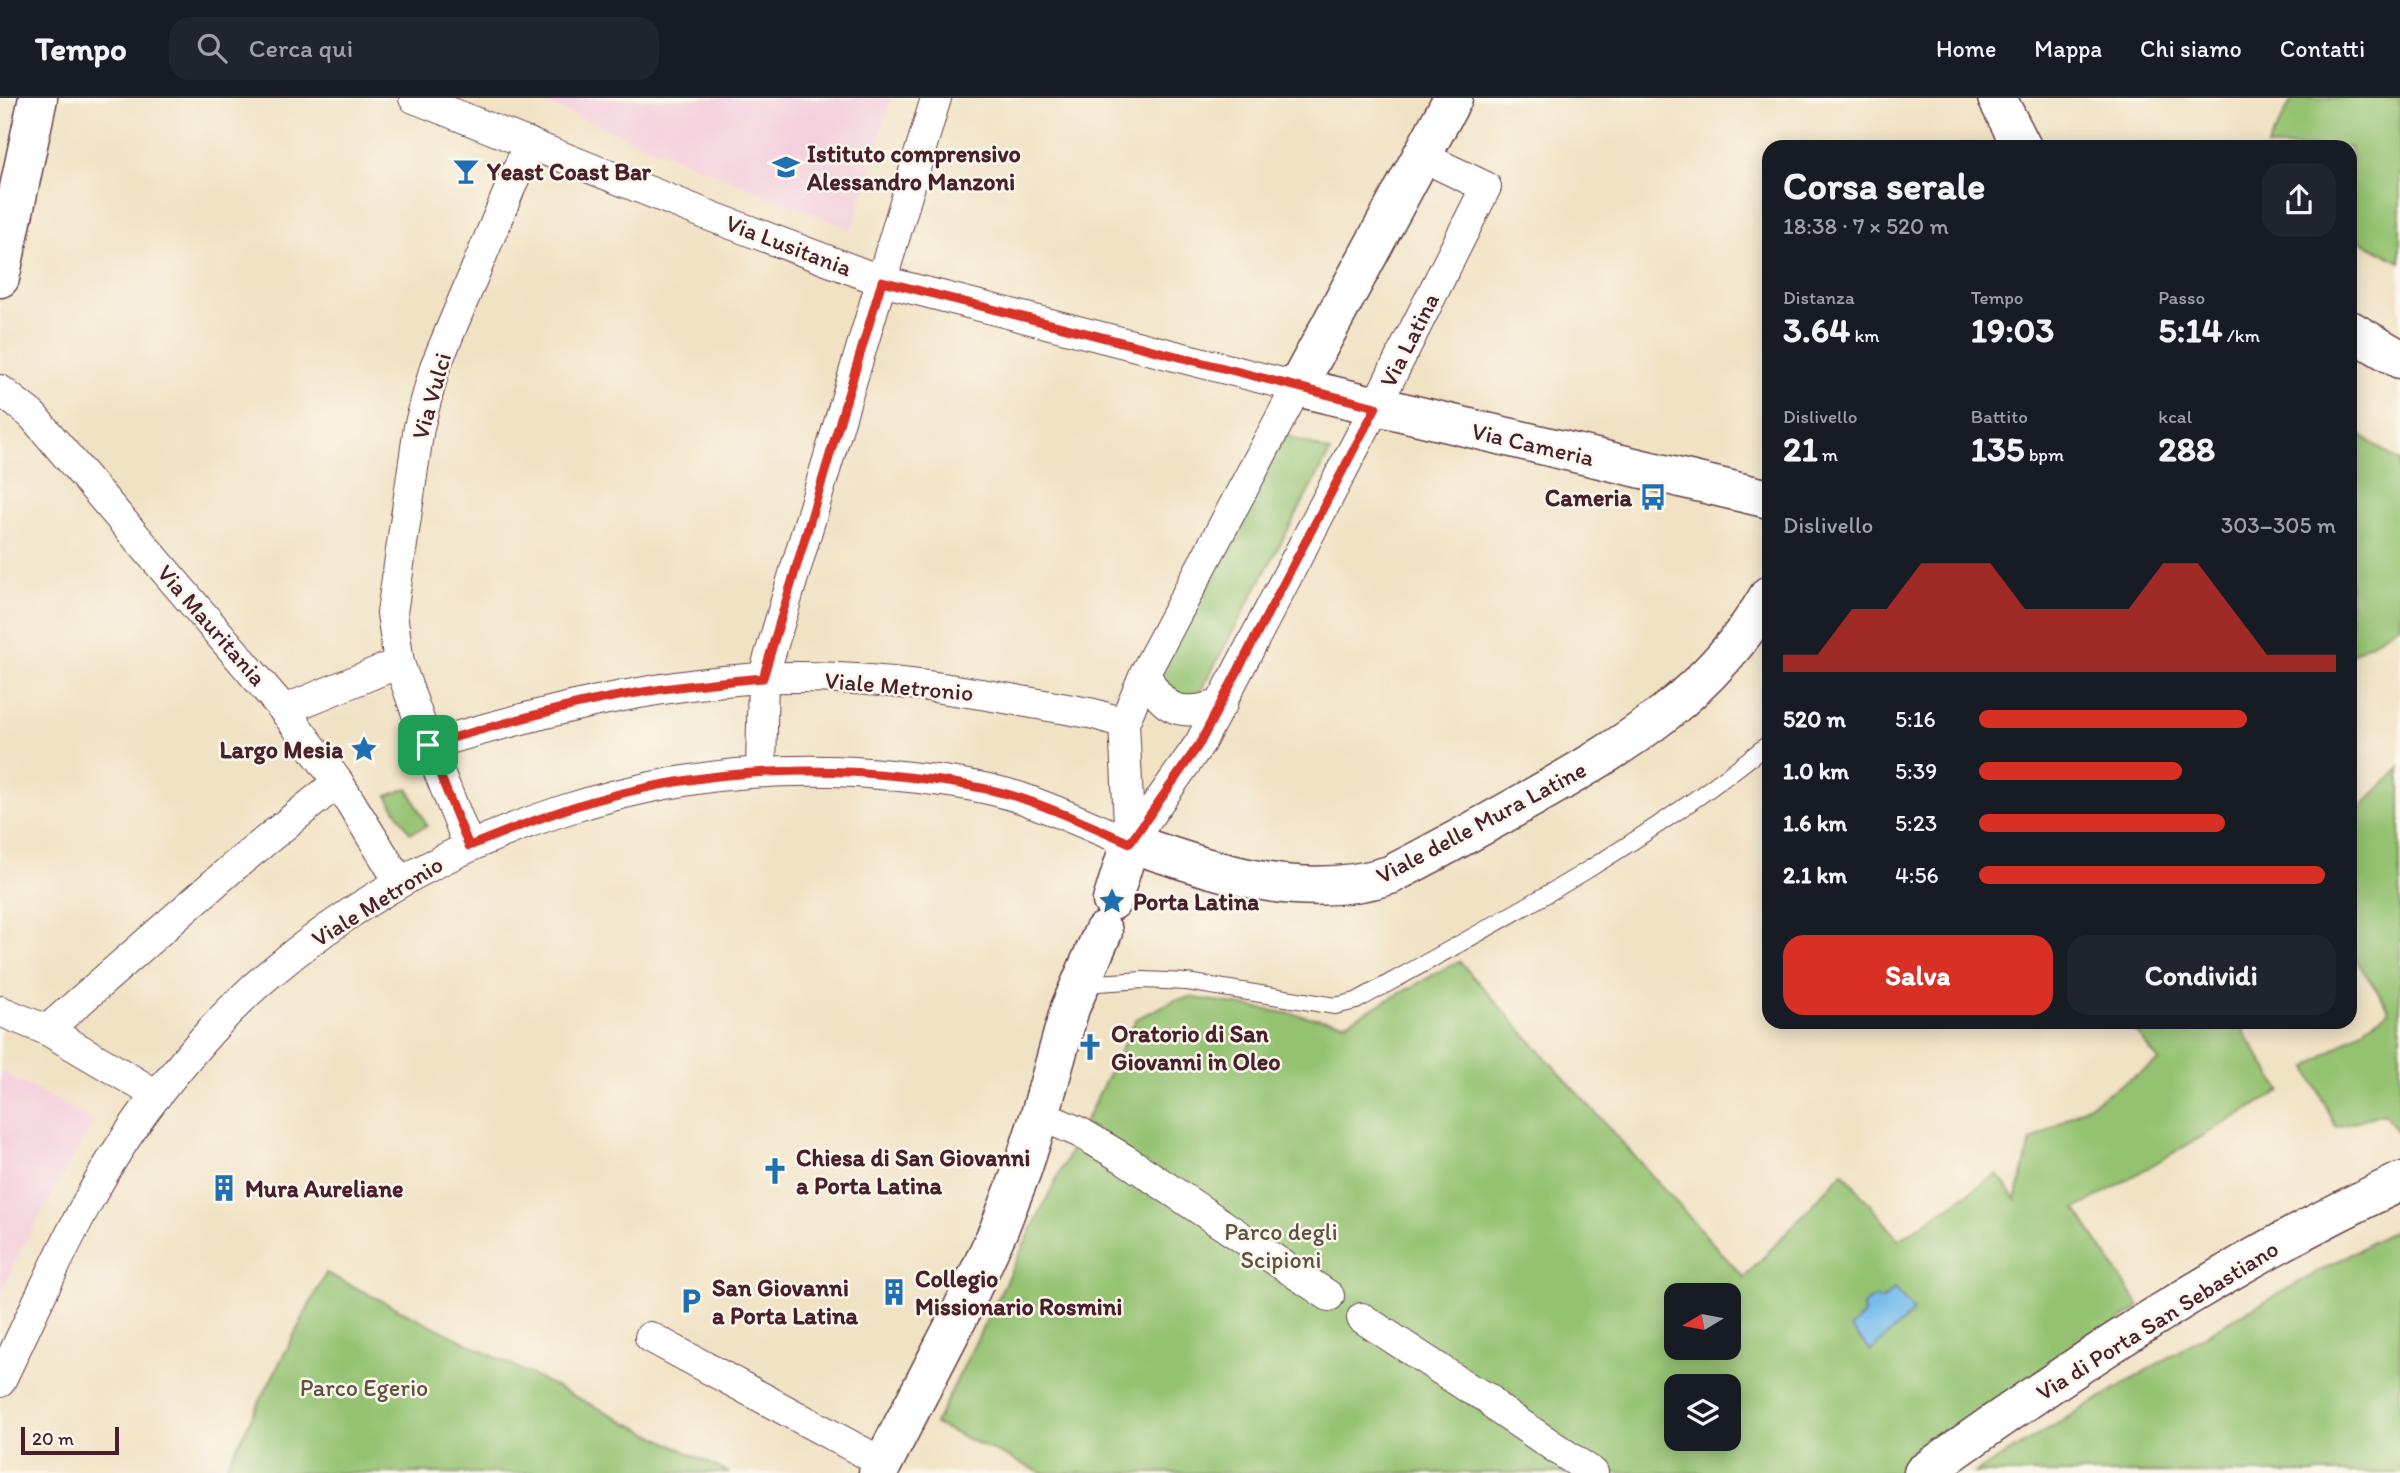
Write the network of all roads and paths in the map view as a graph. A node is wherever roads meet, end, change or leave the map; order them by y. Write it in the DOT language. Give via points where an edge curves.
graph roads {
  1 [pos="38,98"];
  2 [pos="414,98"];
  3 [pos="936,98"];
  4 [pos="1453,98"];
  5 [pos="1997,98"];
  6 [pos="2018,140"];
  7 [pos="529,143"];
  8 [pos="1423,158"];
  9 [pos="0,278"];
  10 [pos="882,281"];
  11 [pos="2357,334"];
  12 [pos="2400,359"];
  13 [pos="1297,387"];
  14 [pos="0,390"];
  15 [pos="1376,407"];
  16 [pos="1762,497"];
  17 [pos="1762,606"];
  18 [pos="399,663"];
  19 [pos="1144,673"];
  20 [pos="763,678"];
  21 [pos="1222,704"];
  22 [pos="284,710"];
  23 [pos="1124,723"];
  24 [pos="428,745"];
  25 [pos="1762,749"];
  26 [pos="761,771"];
  27 [pos="338,782"];
  28 [pos="1130,843"];
  29 [pos="469,846"];
  30 [pos="400,881"];
  31 [pos="1079,984"];
  32 [pos="0,1011"];
  33 [pos="47,1030"];
  34 [pos="157,1095"];
  35 [pos="1040,1115"];
  36 [pos="2400,1182"];
  37 [pos="1329,1296"];
  38 [pos="1362,1318"];
  39 [pos="650,1337"];
  40 [pos="0,1382"];
  41 [pos="880,1468"];
  42 [pos="1593,1473"];
  43 [pos="1923,1473"];
  1 -- 9 [label="street"];
  2 -- 7 [label="street, Via Lusitania"];
  3 -- 10 [label="street"];
  4 -- 8 [label="street"];
  5 -- 6 [label="street"];
  7 -- 10 [label="street, Via Lusitania"];
  7 -- 18 [label="street, Via Vulci" via="435,367 419,427 392,613"];
  8 -- 13 [label="street"];
  8 -- 15 [label="street, Via Latina" via="1486,187"];
  10 -- 13 [label="street, Via Lusitania"];
  10 -- 20 [label="street"];
  11 -- 12 [label="street"];
  13 -- 15 [label="street, Via Cameria"];
  13 -- 19 [label="street"];
  14 -- 22 [label="street, Via Mauritania" via="32,415"];
  15 -- 16 [label="street, Via Cameria"];
  15 -- 21 [label="street, Via Latina"];
  17 -- 28 [label="street, Viale delle Mura Latine" via="1717,668 1607,755 1390,875 1345,885 1260,882"];
  18 -- 22 [label="street"];
  18 -- 24 [label="street"];
  19 -- 21 [label="street" via="1155,693 1173,708 1197,710"];
  19 -- 23 [label="street"];
  20 -- 23 [label="street, Viale Metronio" via="910,683 1080,711"];
  20 -- 24 [label="street, Viale Metronio" via="685,685 594,701"];
  20 -- 26 [label="street"];
  21 -- 28 [label="street, Via Latina"];
  22 -- 27 [label="street, Via Mauritania"];
  23 -- 28 [label="street"];
  24 -- 29 [label="street"];
  25 -- 31 [label="lane" via="1646,834 1356,1001 1335,1006 1187,982"];
  26 -- 28 [label="street, Viale Metronio" via="865,772 978,787 1017,797"];
  26 -- 29 [label="street, Viale Metronio" via="679,781 601,799"];
  27 -- 30 [label="street, Via Mauritania"];
  27 -- 33 [label="street"];
  28 -- 31 [label="street"];
  29 -- 30 [label="street, Viale Metronio"];
  30 -- 34 [label="street, Viale Metronio" via="265,977"];
  31 -- 35 [label="street"];
  32 -- 33 [label="street"];
  33 -- 34 [label="street"];
  34 -- 40 [label="street, Viale Metronio" via="78,1220"];
  35 -- 37 [label="street" via="1081,1132 1126,1160"];
  35 -- 41 [label="street" via="999,1229"];
  36 -- 43 [label="street, Via di Porta San Sebastiano" via="2193,1294"];
  38 -- 42 [label="street" via="1488,1398"];
  39 -- 41 [label="street"];
}
